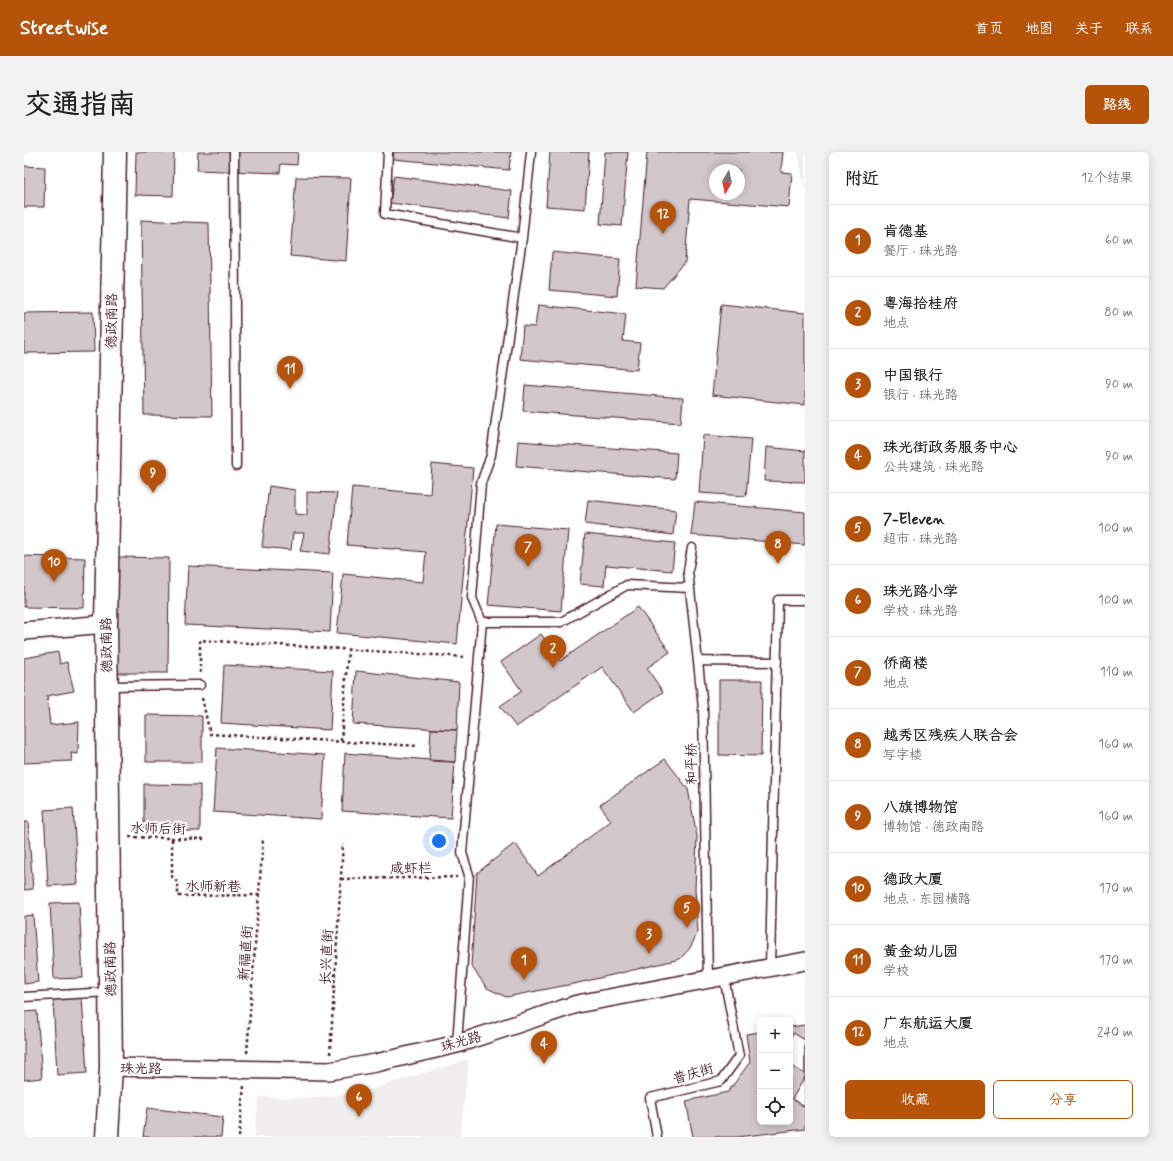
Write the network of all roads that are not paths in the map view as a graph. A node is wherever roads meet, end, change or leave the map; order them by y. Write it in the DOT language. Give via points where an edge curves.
graph roads {
  1 [pos="115,152"];
  2 [pos="234,152"];
  3 [pos="388,152"];
  4 [pos="530,152"];
  5 [pos="522,238"];
  6 [pos="236,466"];
  7 [pos="692,548"];
  8 [pos="690,588"];
  9 [pos="805,600"];
  10 [pos="482,622"];
  11 [pos="106,624"];
  12 [pos="24,631"];
  13 [pos="698,661"];
  14 [pos="777,662"];
  15 [pos="200,685"];
  16 [pos="106,686"];
  17 [pos="805,961"];
  18 [pos="770,968"];
  19 [pos="716,978"];
  20 [pos="110,992"];
  21 [pos="24,997"];
  22 [pos="457,1044"];
  23 [pos="111,1067"];
  24 [pos="107,1137"];
  25 [pos="657,1137"];
  1 -- 11 [label="street, 德政南路"];
  2 -- 6 [label="lane"];
  3 -- 5 [label="lane" via="385,214"];
  4 -- 5 [label="lane"];
  5 -- 10 [label="lane" via="491,455 482,483 472,598"];
  7 -- 8 [label="lane, 和平桥" via="688,571"];
  8 -- 10 [label="lane" via="627,584 561,622"];
  8 -- 13 [label="lane, 和平桥"];
  9 -- 14 [label="lane" via="778,600"];
  10 -- 22 [label="lane" via="462,853 469,876"];
  11 -- 12 [label="street"];
  11 -- 16 [label="street, 德政南路"];
  13 -- 14 [label="lane"];
  13 -- 19 [label="lane, 和平桥" via="704,708"];
  14 -- 18 [label="lane"];
  15 -- 16 [label="lane"];
  16 -- 20 [label="street, 德政南路"];
  17 -- 18 [label="street, 珠光路"];
  18 -- 19 [label="street, 珠光路"];
  19 -- 22 [label="street, 珠光路" via="577,1004"];
  19 -- 25 [label="lane, 普庆街" via="739,1056 721,1081 650,1098"];
  20 -- 21 [label="lane"];
  20 -- 23 [label="street, 德政南路"];
  22 -- 23 [label="street, 珠光路" via="329,1071"];
  23 -- 24 [label="street, 德政南路"];
}
